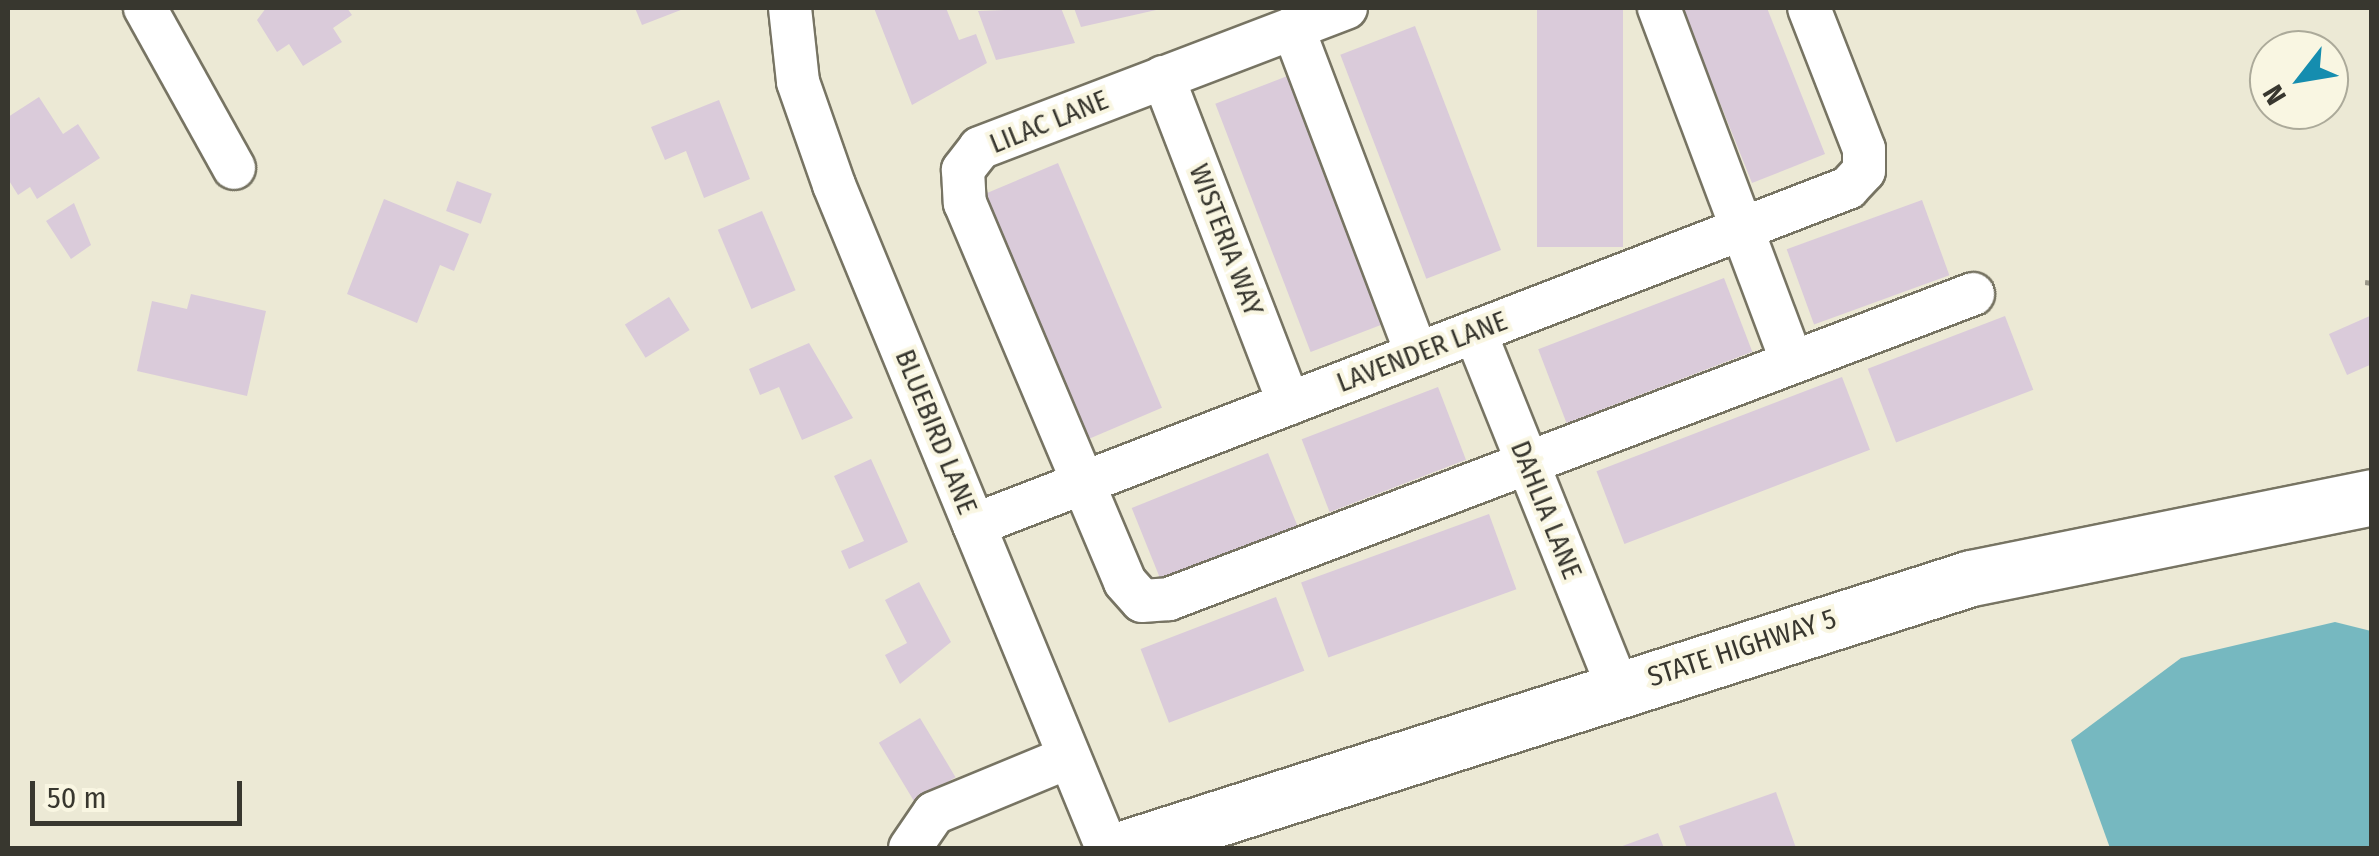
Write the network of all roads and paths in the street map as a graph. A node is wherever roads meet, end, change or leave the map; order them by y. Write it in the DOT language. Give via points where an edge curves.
graph roads {
  1 [pos="145,8"];
  2 [pos="790,8"];
  3 [pos="1346,8"];
  4 [pos="1659,8"];
  5 [pos="1809,8"];
  6 [pos="1293,28"];
  7 [pos="1164,78"];
  8 [pos="234,168"];
  9 [pos="1743,228"];
  10 [pos="1974,294"];
  11 [pos="1475,332"];
  12 [pos="1417,354"];
  13 [pos="1792,361"];
  14 [pos="1289,403"];
  15 [pos="1526,462"];
  16 [pos="1084,482"];
  17 [pos="2372,497"];
  18 [pos="974,525"];
  19 [pos="1618,688"];
  20 [pos="1069,757"];
  21 [pos="910,848"];
  22 [pos="1107,848"];
  23 [pos="1125,848"];
  1 -- 8 [label="street"];
  2 -- 18 [label="street, BLUEBIRD LANE" via="798,82 828,168"];
  3 -- 6 [label="street, LILAC LANE"];
  4 -- 9 [label="street"];
  5 -- 9 [label="street, LAVENDER LANE" via="1864,149 1864,171 1848,188"];
  6 -- 7 [label="street, LILAC LANE"];
  6 -- 12 [label="street"];
  7 -- 14 [label="street, WISTERIA WAY"];
  7 -- 16 [label="street, LILAC LANE" via="980,148 963,170 966,203"];
  9 -- 11 [label="street, LAVENDER LANE"];
  9 -- 13 [label="street"];
  10 -- 13 [label="street"];
  11 -- 12 [label="street, LAVENDER LANE"];
  11 -- 15 [label="street, DAHLIA LANE"];
  12 -- 14 [label="street, LAVENDER LANE"];
  13 -- 15 [label="street"];
  14 -- 16 [label="street, LAVENDER LANE"];
  15 -- 16 [label="street, LILAC LANE" via="1169,600 1142,601"];
  15 -- 19 [label="street, DAHLIA LANE"];
  16 -- 18 [label="street, LAVENDER LANE"];
  17 -- 19 [label="main road, STATE HIGHWAY 5" via="1971,578"];
  18 -- 20 [label="street, BLUEBIRD LANE"];
  19 -- 23 [label="main road, STATE HIGHWAY 5"];
  20 -- 21 [label="street" via="934,813"];
  20 -- 22 [label="street, BLUEBIRD LANE"];
}
